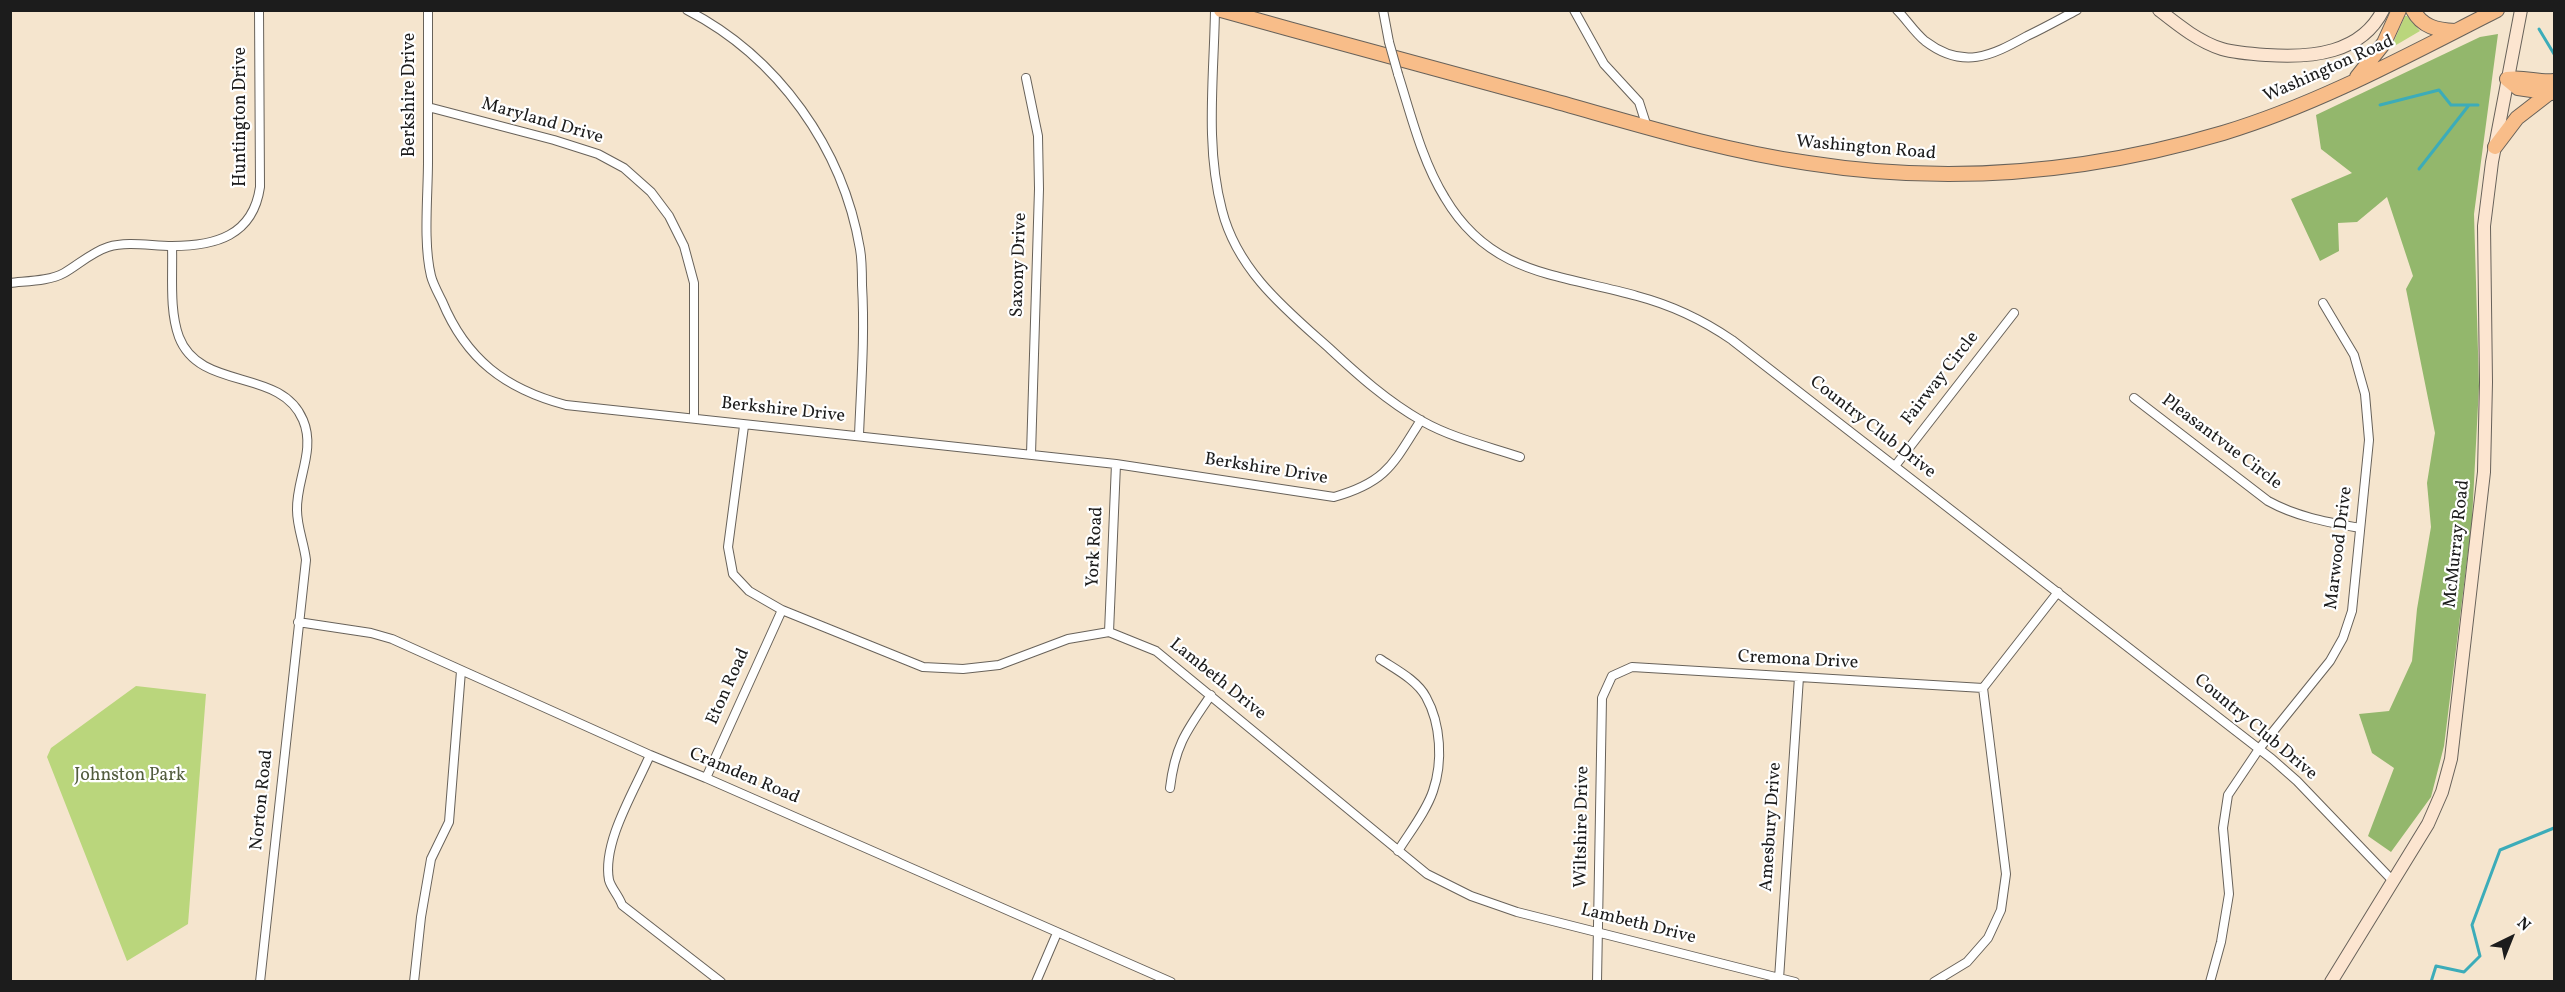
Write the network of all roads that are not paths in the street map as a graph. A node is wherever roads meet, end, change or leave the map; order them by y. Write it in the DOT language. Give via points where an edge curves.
graph roads {
  1 [pos="259,10"];
  2 [pos="428,10"];
  3 [pos="687,10"];
  4 [pos="1215,10"];
  5 [pos="1221,10"];
  6 [pos="1383,10"];
  7 [pos="1574,10"];
  8 [pos="1897,10"];
  9 [pos="2076,10"];
  10 [pos="2159,10"];
  11 [pos="2383,10"];
  12 [pos="2399,10"];
  13 [pos="2413,10"];
  14 [pos="2497,10"];
  15 [pos="2521,10"];
  16 [pos="2455,31"];
  17 [pos="1026,78"];
  18 [pos="2507,79"];
  19 [pos="2354,81"];
  20 [pos="2552,89"];
  21 [pos="428,107"];
  22 [pos="1647,127"];
  23 [pos="2495,147"];
  24 [pos="172,246"];
  25 [pos="10,283"];
  26 [pos="2323,303"];
  27 [pos="2014,313"];
  28 [pos="2134,398"];
  29 [pos="694,418"];
  30 [pos="1421,420"];
  31 [pos="744,426"];
  32 [pos="859,435"];
  33 [pos="1031,454"];
  34 [pos="1520,457"];
  35 [pos="1116,464"];
  36 [pos="1895,466"];
  37 [pos="2360,528"];
  38 [pos="2058,592"];
  39 [pos="782,610"];
  40 [pos="298,622"];
  41 [pos="1108,632"];
  42 [pos="1380,659"];
  43 [pos="461,671"];
  44 [pos="1612,676"];
  45 [pos="1799,677"];
  46 [pos="1983,688"];
  47 [pos="1211,695"];
  48 [pos="2259,749"];
  49 [pos="650,755"];
  50 [pos="706,778"];
  51 [pos="1170,788"];
  52 [pos="1398,852"];
  53 [pos="2393,881"];
  54 [pos="1598,931"];
  55 [pos="1057,933"];
  56 [pos="1779,979"];
  57 [pos="260,981"];
  58 [pos="414,981"];
  59 [pos="721,981"];
  60 [pos="1036,981"];
  61 [pos="1171,981"];
  62 [pos="1597,981"];
  63 [pos="1796,981"];
  64 [pos="1934,981"];
  65 [pos="2210,981"];
  66 [pos="2331,981"];
  1 -- 24 [label="street, Huntington Drive" via="258,200 249,218 229,237 213,243"];
  2 -- 21 [label="street, Berkshire Drive"];
  3 -- 32 [label="street" via="745,48 776,76 802,107 847,195 860,250 864,323"];
  4 -- 30 [label="street" via="1213,162 1222,211 1232,238 1252,272 1276,301 1373,388"];
  5 -- 22 [label="main road, Washington Road"];
  6 -- 36 [label="street, Country Club Drive, bridge" via="1398,74 1435,180 1459,217 1486,245 1537,272 1638,296 1714,327"];
  7 -- 22 [label="street" via="1604,64 1639,102"];
  8 -- 9 [label="street" via="1934,47 1951,55 1984,58"];
  10 -- 11 [label="main road" via="2211,45 2276,55 2327,53 2345,47 2363,37"];
  12 -- 19 [label="main road" via="2384,43"];
  13 -- 16 [label="main road" via="2429,26"];
  14 -- 16 [label="main road, Washington Road"];
  15 -- 18 [label="main road, McMurray Road"];
  16 -- 19 [label="main road, Washington Road"];
  17 -- 33 [label="street, Saxony Drive" via="1038,136 1039,189"];
  18 -- 20 [label="main road" via="2518,88"];
  18 -- 23 [label="main road, McMurray Road"];
  19 -- 22 [label="main road, Washington Road" via="2286,111 2191,141 2077,165 2001,173 1911,174 1809,164"];
  20 -- 23 [label="main road" via="2517,118"];
  21 -- 29 [label="street, Maryland Drive" via="598,154 624,168 651,192 684,246 694,283"];
  21 -- 29 [label="street, Berkshire Drive" via="427,228 431,276 449,319 484,366 544,399 566,405"];
  23 -- 53 [label="main road, McMurray Road" via="2484,241 2484,472 2455,734 2436,808"];
  24 -- 25 [label="street, Huntington Drive" via="108,247 62,275"];
  24 -- 40 [label="street, Norton Road" via="174,322 180,340 200,362 223,376 266,386 296,407 303,420 309,439 296,509 306,560"];
  26 -- 37 [label="street, Marwood Drive" via="2354,355 2366,394 2369,441"];
  27 -- 36 [label="street, Fairway Circle"];
  28 -- 37 [label="street, Pleasantvue Circle" via="2268,501 2318,521"];
  29 -- 31 [label="street, Berkshire Drive"];
  30 -- 34 [label="street"];
  30 -- 35 [label="street, Berkshire Drive" via="1396,460 1378,479 1335,497"];
  31 -- 32 [label="street, Berkshire Drive"];
  31 -- 39 [label="street" via="728,547 733,574 749,591"];
  32 -- 33 [label="street, Berkshire Drive"];
  33 -- 35 [label="street, Berkshire Drive"];
  35 -- 41 [label="street, York Road"];
  36 -- 38 [label="street, Country Club Drive"];
  37 -- 48 [label="street, Marwood Drive" via="2352,610 2343,638 2330,661"];
  38 -- 46 [label="street"];
  38 -- 48 [label="street, Country Club Drive"];
  39 -- 41 [label="street" via="923,667 999,665 1068,639"];
  39 -- 50 [label="street, Eton Road"];
  40 -- 43 [label="street, Cramden Road" via="392,639"];
  40 -- 57 [label="street, Norton Road"];
  41 -- 47 [label="street, Lambeth Drive" via="1156,651"];
  42 -- 52 [label="street" via="1425,696 1435,721 1440,759 1433,792"];
  43 -- 49 [label="street, Cramden Road"];
  43 -- 58 [label="street" via="449,822 431,860"];
  44 -- 45 [label="street, Cremona Drive" via="1632,667"];
  44 -- 54 [label="street, Wiltshire Drive" via="1602,698"];
  45 -- 46 [label="street, Cremona Drive"];
  45 -- 56 [label="street, Amesbury Drive"];
  46 -- 64 [label="street" via="2006,874 2001,910 1988,938 1967,962"];
  47 -- 51 [label="street" via="1180,740"];
  47 -- 52 [label="street, Lambeth Drive"];
  48 -- 53 [label="street, Country Club Drive" via="2297,781"];
  48 -- 65 [label="street, Marwood Drive" via="2228,795 2223,828 2229,894"];
  49 -- 50 [label="street, Cramden Road"];
  49 -- 59 [label="street" via="613,840 608,860 610,883 622,905"];
  50 -- 55 [label="street, Cramden Road"];
  52 -- 54 [label="street, Lambeth Drive" via="1427,874 1471,896 1517,912"];
  53 -- 66 [label="main road, McMurray Road"];
  54 -- 56 [label="street, Lambeth Drive"];
  54 -- 62 [label="street, Wiltshire Drive"];
  55 -- 60 [label="street"];
  55 -- 61 [label="street, Cramden Road"];
  56 -- 63 [label="street, Lambeth Drive"];
}
